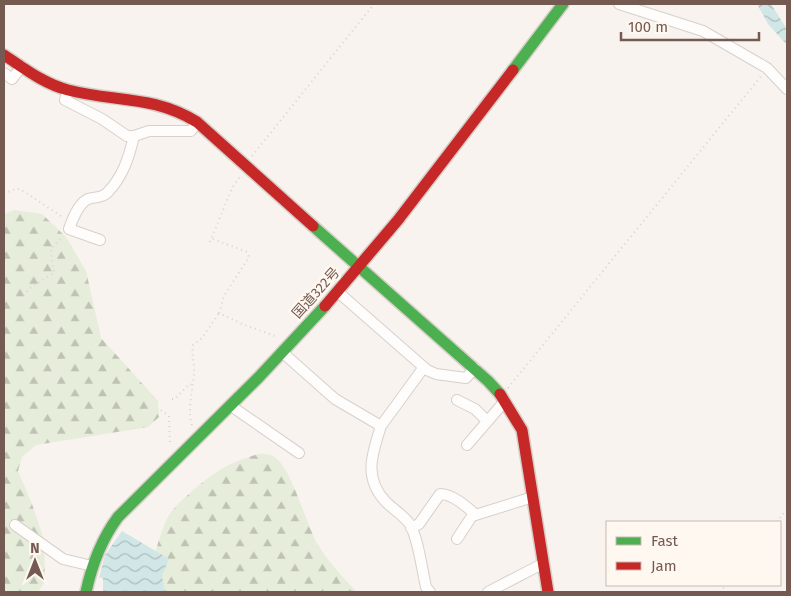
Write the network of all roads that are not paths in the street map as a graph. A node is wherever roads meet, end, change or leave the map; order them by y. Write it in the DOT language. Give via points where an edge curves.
graph roads {
  1 [pos="563,4"];
  2 [pos="619,4"];
  3 [pos="4,55"];
  4 [pos="22,66"];
  5 [pos="4,73"];
  6 [pos="787,89"];
  7 [pos="68,90"];
  8 [pos="197,122"];
  9 [pos="134,136"];
  10 [pos="100,240"];
  11 [pos="360,266"];
  12 [pos="338,292"];
  13 [pos="282,352"];
  14 [pos="424,368"];
  15 [pos="474,368"];
  16 [pos="503,398"];
  17 [pos="457,400"];
  18 [pos="230,406"];
  19 [pos="487,422"];
  20 [pos="381,426"];
  21 [pos="467,445"];
  22 [pos="299,453"];
  23 [pos="533,498"];
  24 [pos="476,514"];
  25 [pos="14,525"];
  26 [pos="411,528"];
  27 [pos="457,539"];
  28 [pos="544,563"];
  29 [pos="92,566"];
  30 [pos="86,592"];
  31 [pos="430,592"];
  32 [pos="488,592"];
  33 [pos="548,592"];
  1 -- 11 [label="main road, 国道322号" via="468,131"];
  2 -- 6 [label="street" via="703,31 767,68"];
  3 -- 4 [label="main road"];
  4 -- 5 [label="street" via="12,79"];
  4 -- 7 [label="main road"];
  7 -- 8 [label="main road" via="166,106"];
  7 -- 9 [label="street" via="65,100 127,136"];
  8 -- 9 [label="street" via="192,131 149,132"];
  8 -- 11 [label="main road" via="243,169"];
  9 -- 10 [label="street" via="119,176 106,194 86,199 70,225"];
  11 -- 12 [label="main road, 国道322号"];
  11 -- 15 [label="main road"];
  12 -- 13 [label="main road, 国道322号"];
  12 -- 14 [label="street"];
  13 -- 18 [label="main road, 国道322号"];
  13 -- 20 [label="street" via="335,399"];
  14 -- 15 [label="street" via="436,374 466,378"];
  14 -- 20 [label="street"];
  15 -- 16 [label="main road"];
  16 -- 19 [label="street"];
  16 -- 23 [label="main road" via="522,430"];
  17 -- 19 [label="street" via="474,408"];
  18 -- 22 [label="street"];
  18 -- 29 [label="main road, 国道322号" via="118,517 106,532"];
  19 -- 21 [label="street"];
  20 -- 26 [label="street" via="370,465 374,484 385,502"];
  23 -- 24 [label="street"];
  23 -- 28 [label="main road"];
  24 -- 26 [label="street" via="440,494 420,524"];
  24 -- 27 [label="street"];
  25 -- 29 [label="street" via="64,559"];
  26 -- 31 [label="street"];
  28 -- 32 [label="street"];
  28 -- 33 [label="main road"];
  29 -- 30 [label="main road, 国道322号"];
}
